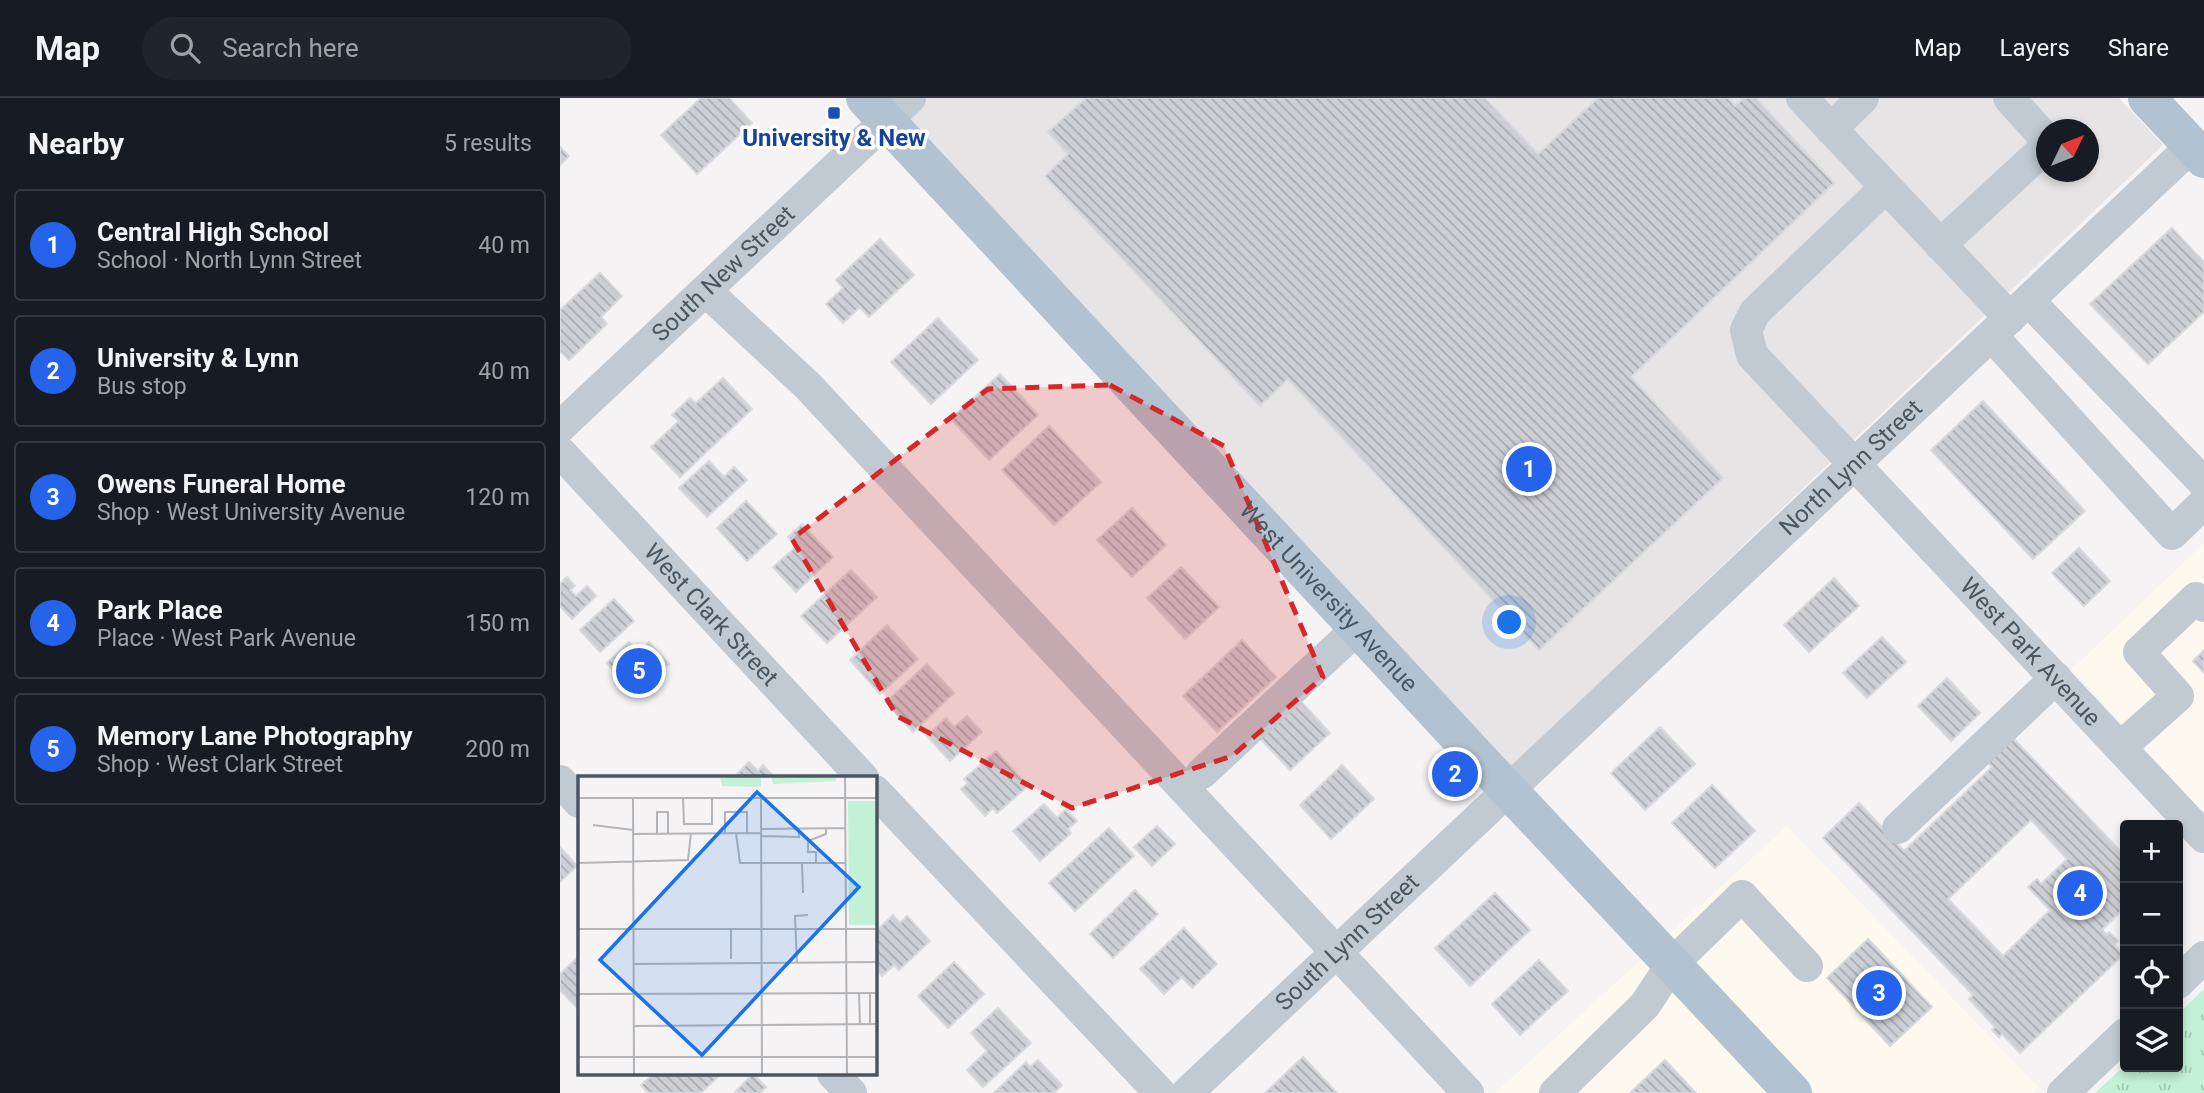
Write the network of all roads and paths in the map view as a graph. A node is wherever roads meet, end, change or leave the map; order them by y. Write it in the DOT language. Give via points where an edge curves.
graph roads {
  1 [pos="1802,98"];
  2 [pos="1863,98"];
  3 [pos="2008,98"];
  4 [pos="2147,98"];
  5 [pos="887,105"];
  6 [pos="2036,128"];
  7 [pos="1830,129"];
  8 [pos="2198,153"];
  9 [pos="2036,155"];
  10 [pos="1886,187"];
  11 [pos="1940,245"];
  12 [pos="706,291"];
  13 [pos="2010,318"];
  14 [pos="560,427"];
  15 [pos="560,452"];
  16 [pos="1855,466"];
  17 [pos="2204,483"];
  18 [pos="2204,503"];
  19 [pos="2204,606"];
  20 [pos="1358,628"];
  21 [pos="2056,678"];
  22 [pos="2121,747"];
  23 [pos="1202,773"];
  24 [pos="861,776"];
  25 [pos="560,781"];
  26 [pos="1508,790"];
  27 [pos="877,793"];
  28 [pos="578,801"];
  29 [pos="1899,828"];
  30 [pos="2204,837"];
  31 [pos="1336,951"];
  32 [pos="2204,957"];
  33 [pos="1672,964"];
  34 [pos="1807,966"];
  35 [pos="2183,977"];
  36 [pos="2120,1039"];
  37 [pos="835,1076"];
  38 [pos="851,1093"];
  39 [pos="1160,1093"];
  40 [pos="1187,1093"];
  41 [pos="1468,1093"];
  42 [pos="1555,1093"];
  43 [pos="1793,1093"];
  44 [pos="2063,1093"];
  1 -- 7 [label="street"];
  2 -- 7 [label="street"];
  3 -- 6 [label="street"];
  4 -- 8 [label="main road"];
  5 -- 12 [label="street, South New Street"];
  5 -- 20 [label="main road, West University Avenue"];
  7 -- 10 [label="street"];
  8 -- 13 [label="street, North Lynn Street"];
  9 -- 11 [label="street"];
  10 -- 11 [label="street"];
  10 -- 16 [label="street, West Park Avenue" via="1755,312 1746,330 1752,355"];
  11 -- 13 [label="street"];
  12 -- 14 [label="street, South New Street"];
  12 -- 31 [label="street" via="808,386"];
  13 -- 16 [label="street, North Lynn Street"];
  13 -- 17 [label="street"];
  13 -- 18 [label="street" via="2172,534"];
  15 -- 24 [label="street, West Clark Street"];
  16 -- 21 [label="street, West Park Avenue"];
  16 -- 26 [label="street, North Lynn Street"];
  19 -- 22 [label="street" via="2196,598 2139,652 2178,696"];
  20 -- 23 [label="street"];
  20 -- 26 [label="main road, West University Avenue"];
  21 -- 22 [label="street, West Park Avenue"];
  21 -- 29 [label="street"];
  22 -- 30 [label="street, West Park Avenue"];
  25 -- 28 [label="street"];
  26 -- 31 [label="street, South Lynn Street"];
  26 -- 33 [label="main road, West University Avenue"];
  27 -- 39 [label="street"];
  31 -- 40 [label="street, South Lynn Street"];
  31 -- 41 [label="street"];
  32 -- 35 [label="street"];
  33 -- 34 [label="street" via="1742,896"];
  33 -- 42 [label="street" via="1645,1005"];
  33 -- 43 [label="main road, West University Avenue"];
  36 -- 44 [label="street"];
  37 -- 38 [label="street"];
}
